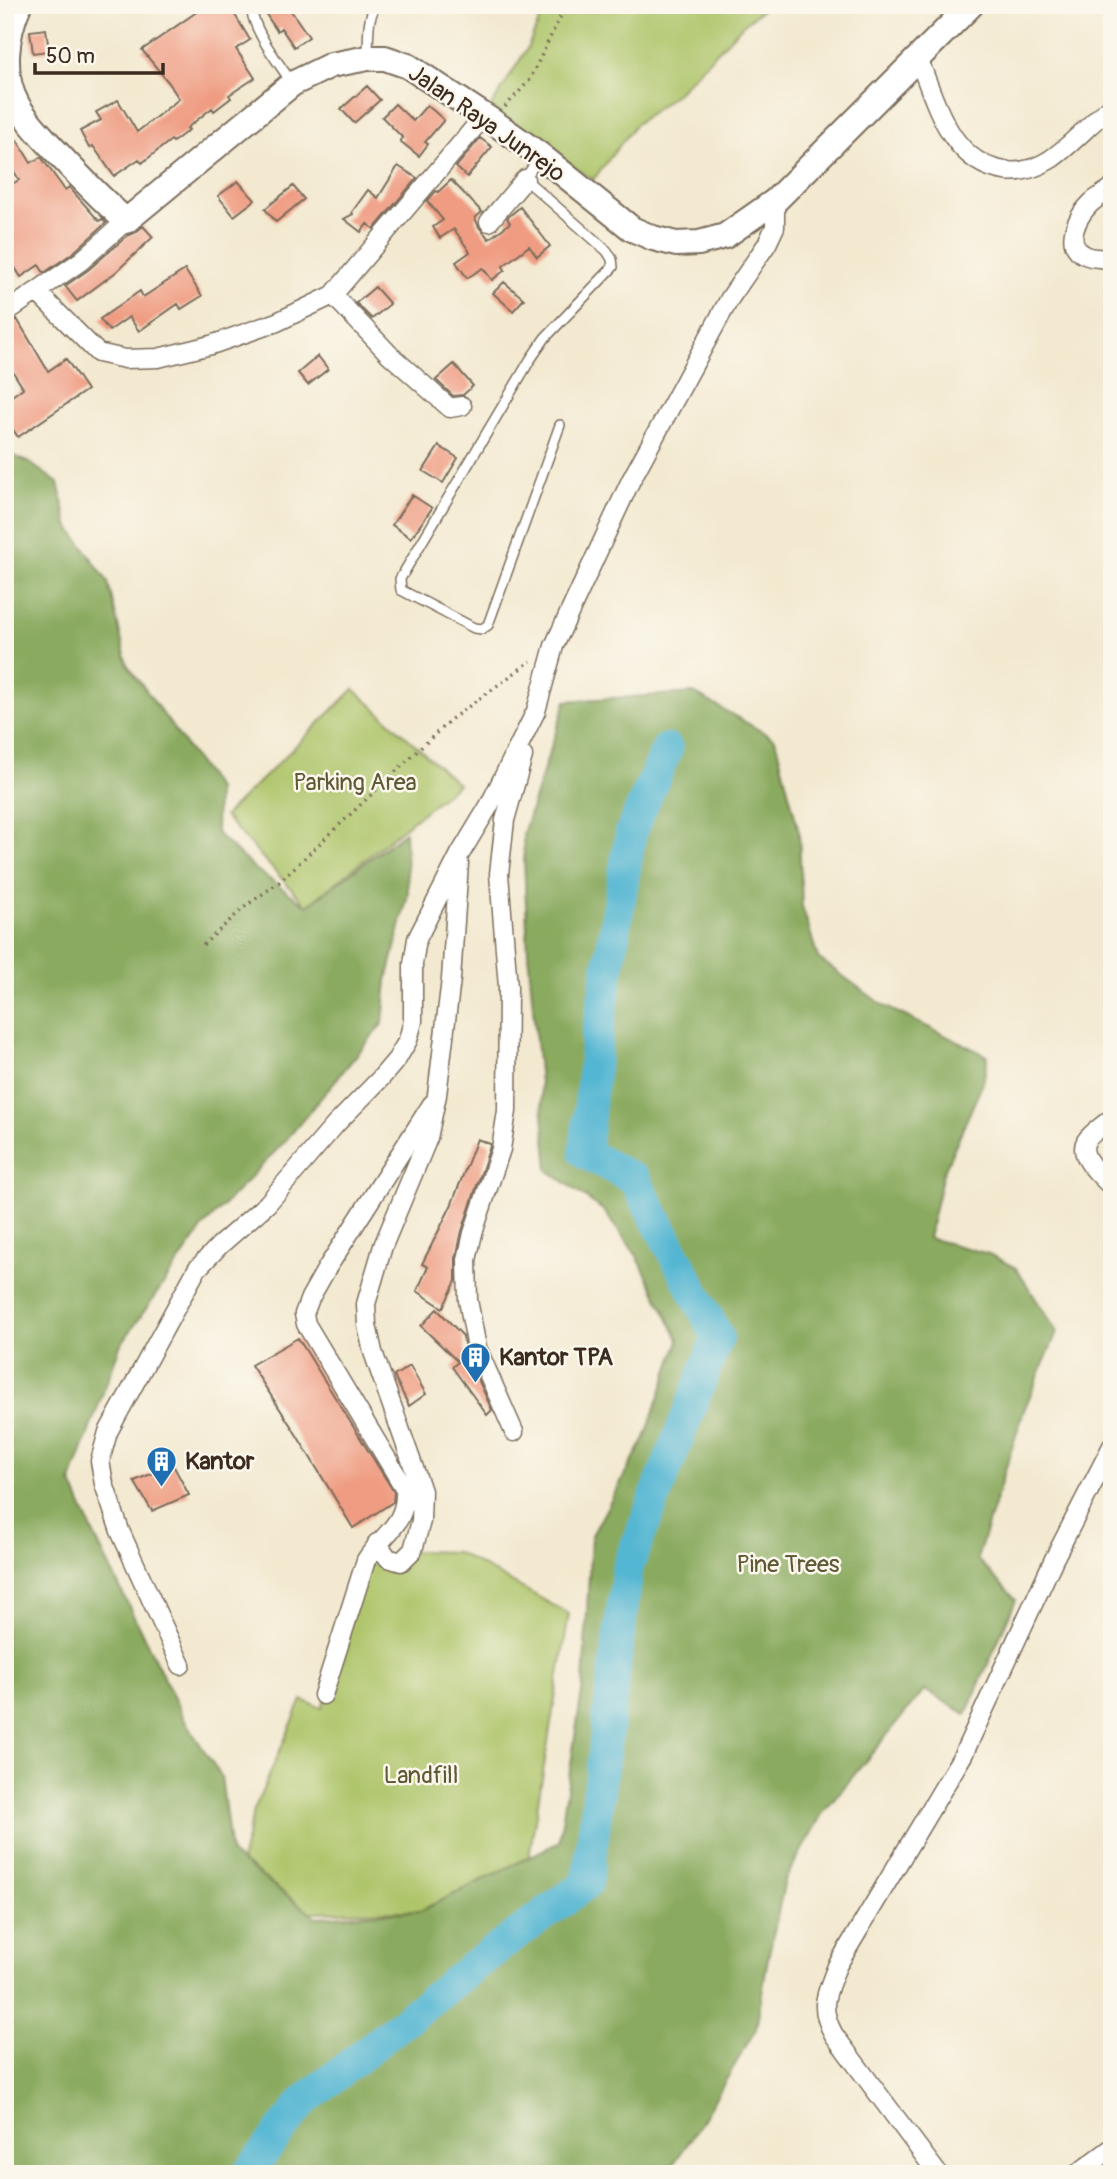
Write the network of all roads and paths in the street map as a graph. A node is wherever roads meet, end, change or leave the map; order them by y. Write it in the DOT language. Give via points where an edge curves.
graph roads {
  1 [pos="19,5"];
  2 [pos="250,5"];
  3 [pos="377,5"];
  4 [pos="566,5"];
  5 [pos="971,5"];
  6 [pos="368,58"];
  7 [pos="918,58"];
  8 [pos="292,84"];
  9 [pos="1111,107"];
  10 [pos="488,118"];
  11 [pos="540,155"];
  12 [pos="525,179"];
  13 [pos="1112,188"];
  14 [pos="775,201"];
  15 [pos="126,221"];
  16 [pos="489,222"];
  17 [pos="1112,259"];
  18 [pos="37,292"];
  19 [pos="333,295"];
  20 [pos="5,313"];
  21 [pos="462,406"];
  22 [pos="560,425"];
  23 [pos="554,646"];
  24 [pos="536,711"];
  25 [pos="460,854"];
  26 [pos="203,945"];
  27 [pos="437,1096"];
  28 [pos="1112,1118"];
  29 [pos="1112,1187"];
  30 [pos="514,1432"];
  31 [pos="1112,1446"];
  32 [pos="377,1543"];
  33 [pos="181,1665"];
  34 [pos="323,1695"];
  35 [pos="1112,2148"];
  36 [pos="937,2174"];
  37 [pos="1077,2174"];
  1 -- 15 [label="street" via="7,51 8,79 16,104 91,190"];
  2 -- 8 [label="lane" via="265,43"];
  3 -- 6 [label="lane" via="371,17"];
  4 -- 10 [label="path" via="529,81"];
  5 -- 7 [label="street, Jalan Raya Junrejo"];
  6 -- 8 [label="street, Jalan Raya Junrejo" via="331,65"];
  6 -- 10 [label="street, Jalan Raya Junrejo" via="408,66"];
  7 -- 9 [label="street" via="948,130 963,151 995,170 1030,169 1050,159"];
  7 -- 14 [label="street, Jalan Raya Junrejo"];
  8 -- 15 [label="street, Jalan Raya Junrejo"];
  10 -- 11 [label="street, Jalan Raya Junrejo"];
  10 -- 19 [label="street"];
  11 -- 12 [label="lane"];
  11 -- 14 [label="street, Jalan Raya Junrejo" via="632,229 676,244 725,236"];
  12 -- 16 [label="street"];
  12 -- 22 [label="lane" via="607,251 613,267 530,359 400,579 401,590 474,628 488,625"];
  13 -- 17 [label="street" via="1091,202 1073,235 1075,247 1084,255"];
  14 -- 23 [label="street" via="775,227 767,244 730,298 631,481"];
  15 -- 18 [label="street"];
  18 -- 19 [label="street" via="98,353 125,359 158,358 211,345 277,322"];
  18 -- 20 [label="street"];
  19 -- 21 [label="street" via="390,355 450,408"];
  23 -- 24 [label="street"];
  23 -- 26 [label="path" via="450,720 278,883"];
  24 -- 25 [label="street"];
  24 -- 30 [label="street" via="505,820 499,874 508,987 507,1111 501,1149 467,1260 468,1300 477,1348"];
  25 -- 27 [label="street" via="452,979"];
  25 -- 33 [label="street" via="417,939 413,1021 397,1059 267,1204 197,1269 108,1432 100,1461 104,1484 120,1531"];
  27 -- 32 [label="street" via="327,1268 304,1314 405,1489 403,1514"];
  27 -- 32 [label="street" via="428,1139 383,1246 366,1304 373,1352 422,1491 421,1521 413,1550 401,1562 388,1558"];
  28 -- 29 [label="street" via="1086,1141 1084,1149 1087,1160"];
  31 -- 36 [label="street" via="962,1755 837,1966 824,2004 834,2035"];
  32 -- 34 [label="street" via="366,1560"];
  35 -- 37 [label="street"];
}
